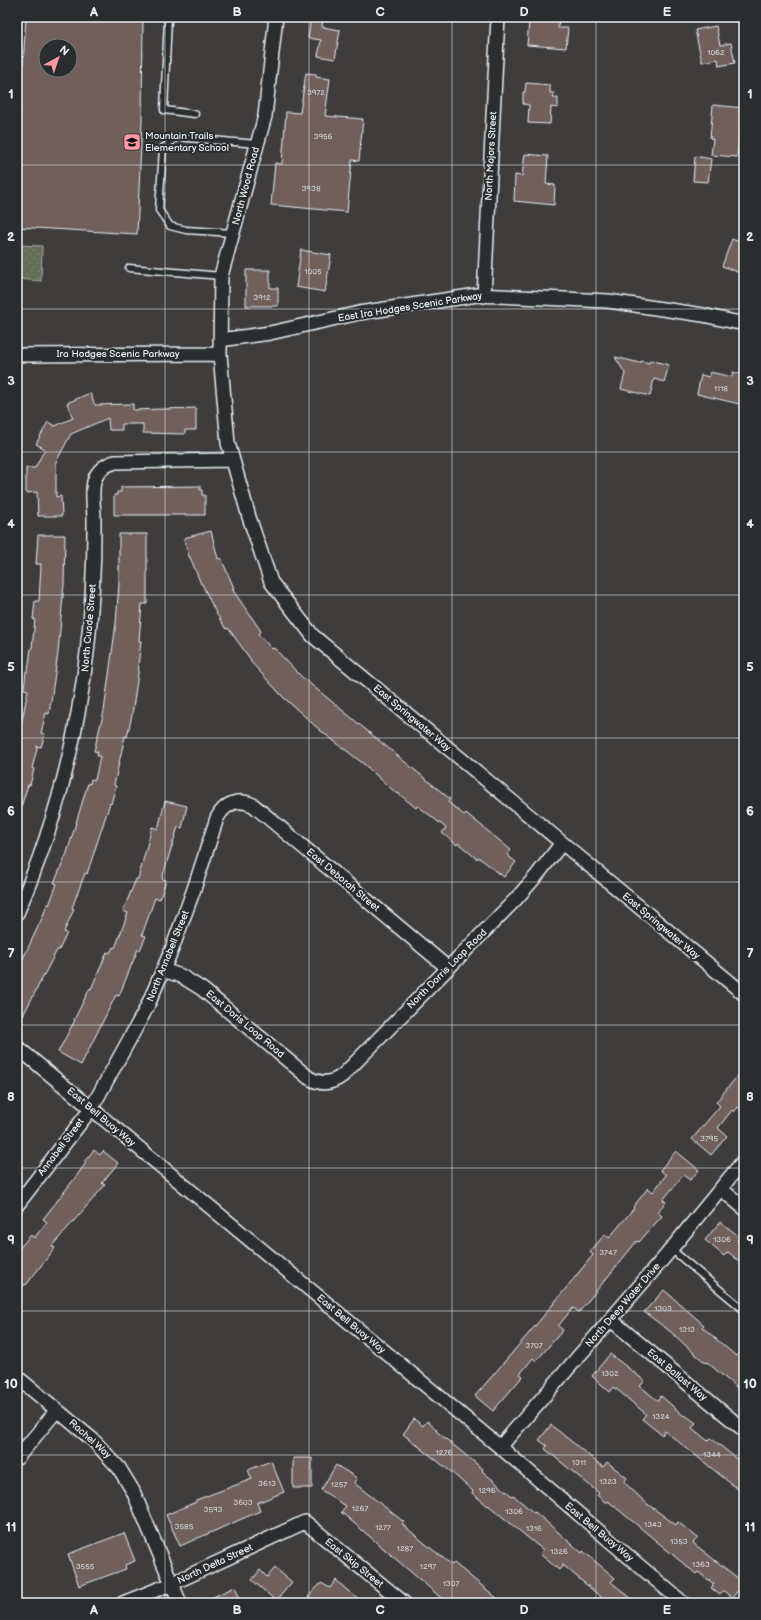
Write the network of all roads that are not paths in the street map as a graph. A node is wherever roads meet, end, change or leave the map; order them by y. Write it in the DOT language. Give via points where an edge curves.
graph roads {
  1 [pos="168,17"];
  2 [pos="276,17"];
  3 [pos="498,17"];
  4 [pos="195,114"];
  5 [pos="257,144"];
  6 [pos="233,233"];
  7 [pos="129,268"];
  8 [pos="222,276"];
  9 [pos="484,296"];
  10 [pos="744,324"];
  11 [pos="220,340"];
  12 [pos="17,354"];
  13 [pos="220,354"];
  14 [pos="233,460"];
  15 [pos="235,802"];
  16 [pos="562,843"];
  17 [pos="17,913"];
  18 [pos="448,968"];
  19 [pos="163,970"];
  20 [pos="744,994"];
  21 [pos="17,1047"];
  22 [pos="324,1083"];
  23 [pos="91,1109"];
  24 [pos="744,1160"];
  25 [pos="721,1189"];
  26 [pos="17,1205"];
  27 [pos="744,1208"];
  28 [pos="671,1249"];
  29 [pos="744,1310"];
  30 [pos="611,1320"];
  31 [pos="17,1377"];
  32 [pos="57,1410"];
  33 [pos="744,1430"];
  34 [pos="500,1447"];
  35 [pos="17,1458"];
  36 [pos="305,1522"];
  37 [pos="171,1584"];
  38 [pos="123,1603"];
  39 [pos="180,1603"];
  40 [pos="404,1603"];
  41 [pos="682,1603"];
  1 -- 4 [label="lane" via="164,110"];
  2 -- 5 [label="street, North Wood Road" via="266,109"];
  3 -- 9 [label="street, North Majors Street"];
  5 -- 6 [label="street, North Wood Road"];
  5 -- 6 [label="lane" via="177,137 163,148 159,210 170,226 186,230"];
  6 -- 8 [label="street, North Wood Road"];
  7 -- 8 [label="lane"];
  8 -- 11 [label="street, North Wood Road"];
  9 -- 10 [label="street, East Ira Hodges Scenic Parkway" via="608,301 703,315"];
  9 -- 11 [label="street, East Ira Hodges Scenic Parkway" via="359,313 270,333"];
  11 -- 13 [label="street, North Wood Road"];
  12 -- 13 [label="street, Ira Hodges Scenic Parkway"];
  13 -- 14 [label="street, East Springwater Way" via="228,443"];
  14 -- 16 [label="street, East Springwater Way" via="271,582 313,636"];
  14 -- 17 [label="street, North Cuade Street" via="115,462 104,466 96,476 93,488 92,606 79,713 54,811"];
  15 -- 18 [label="street, East Deborah Street" via="253,805"];
  15 -- 19 [label="street, North Annabell Street" via="224,807 217,818 194,889"];
  16 -- 18 [label="street, North Dorris Loop Road" via="516,899"];
  16 -- 20 [label="street, East Springwater Way"];
  18 -- 22 [label="street, North Dorris Loop Road" via="342,1075 334,1081"];
  19 -- 22 [label="street, East Doris Loop Road" via="181,976 202,988 309,1078"];
  19 -- 23 [label="street, North Annabell Street" via="134,1031"];
  21 -- 23 [label="street, East Bell Buoy Way"];
  23 -- 26 [label="street, Annabell Street"];
  23 -- 34 [label="street, East Bell Buoy Way"];
  24 -- 25 [label="street, North Deep Water Drive"];
  25 -- 27 [label="street"];
  25 -- 28 [label="street, North Deep Water Drive"];
  28 -- 29 [label="lane"];
  28 -- 30 [label="street, North Deep Water Drive"];
  30 -- 33 [label="street, East Ballast Way"];
  30 -- 34 [label="street, North Deep Water Drive"];
  31 -- 32 [label="street, Rachel Way"];
  32 -- 35 [label="street"];
  32 -- 37 [label="street, Rachel Way" via="102,1448 126,1479 136,1497"];
  34 -- 41 [label="street, East Bell Buoy Way"];
  36 -- 37 [label="street, North Delta Street"];
  36 -- 40 [label="street, East Skip Street"];
  37 -- 38 [label="street, North Delta Street"];
  37 -- 39 [label="street, Rachel Way"];
}
